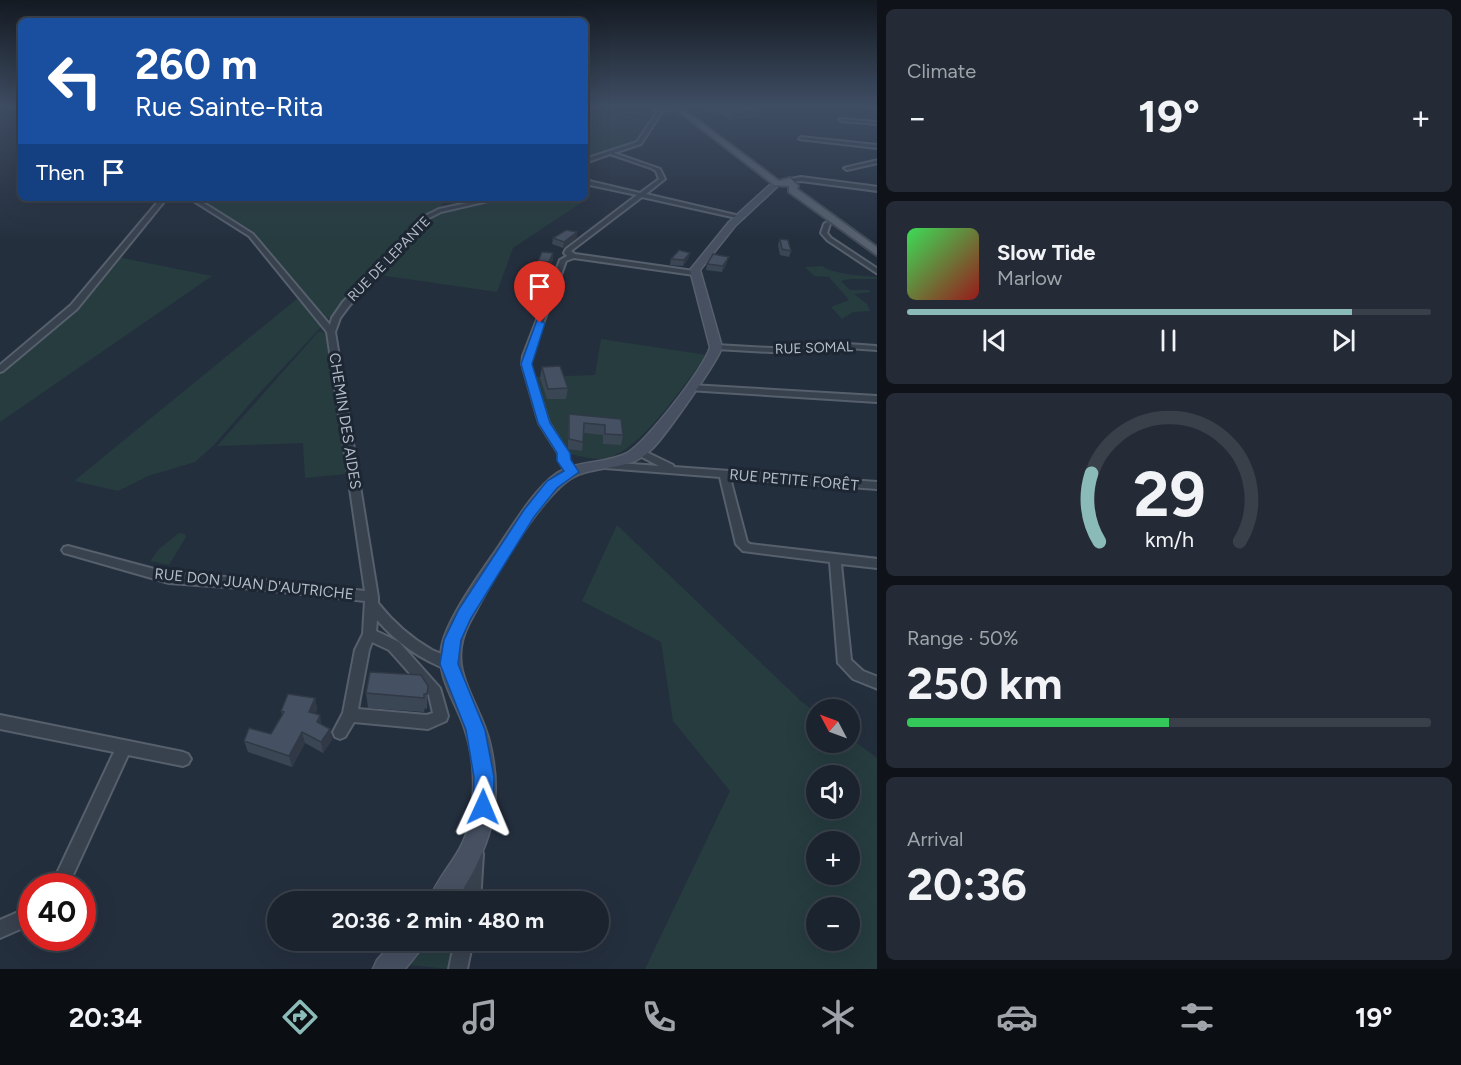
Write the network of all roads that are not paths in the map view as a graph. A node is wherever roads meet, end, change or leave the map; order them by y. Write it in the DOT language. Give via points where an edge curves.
graph roads {
  1 [pos="615,151"];
  2 [pos="731,151"];
  3 [pos="742,151"];
  4 [pos="610,153"];
  5 [pos="588,160"];
  6 [pos="877,161"];
  7 [pos="847,168"];
  8 [pos="588,183"];
  9 [pos="790,185"];
  10 [pos="774,188"];
  11 [pos="877,189"];
  12 [pos="642,195"];
  13 [pos="162,201"];
  14 [pos="197,201"];
  15 [pos="484,201"];
  16 [pos="741,217"];
  17 [pos="827,224"];
  18 [pos="877,252"];
  19 [pos="573,256"];
  20 [pos="877,261"];
  21 [pos="877,271"];
  22 [pos="694,273"];
  23 [pos="331,332"];
  24 [pos="716,347"];
  25 [pos="876,348"];
  26 [pos="0,369"];
  27 [pos="691,388"];
  28 [pos="877,399"];
  29 [pos="640,452"];
  30 [pos="605,465"];
  31 [pos="572,472"];
  32 [pos="710,473"];
  33 [pos="724,474"];
  34 [pos="877,486"];
  35 [pos="68,550"];
  36 [pos="835,558"];
  37 [pos="877,564"];
  38 [pos="372,601"];
  39 [pos="369,634"];
  40 [pos="449,664"];
  41 [pos="877,682"];
  42 [pos="350,715"];
  43 [pos="0,722"];
  44 [pos="340,732"];
  45 [pos="124,747"];
  46 [pos="183,759"];
  47 [pos="475,844"];
  48 [pos="65,873"];
  49 [pos="447,891"];
  50 [pos="472,891"];
  51 [pos="18,921"];
  52 [pos="0,929"];
  53 [pos="404,951"];
  54 [pos="462,951"];
  55 [pos="386,969"];
  56 [pos="458,969"];
  1 -- 4 [label="street"];
  2 -- 10 [label="main road"];
  3 -- 9 [label="main road"];
  4 -- 5 [label="street"];
  4 -- 12 [label="street" via="658,170 662,180"];
  6 -- 7 [label="street"];
  8 -- 12 [label="street"];
  9 -- 10 [label="main road" via="788,192"];
  9 -- 11 [label="street" via="801,179"];
  9 -- 18 [label="main road"];
  10 -- 16 [label="street"];
  10 -- 17 [label="main road" via="800,202"];
  12 -- 16 [label="street"];
  12 -- 19 [label="street" via="568,250"];
  13 -- 26 [label="street" via="74,308"];
  14 -- 23 [label="street, CHEMIN DES AIDES" via="251,235"];
  15 -- 23 [label="street, RUE DE LEPANTE" via="427,217 346,304"];
  16 -- 22 [label="street"];
  17 -- 20 [label="main road"];
  17 -- 21 [label="street" via="824,233 829,239"];
  19 -- 22 [label="street"];
  19 -- 31 [label="street" via="563,260 526,364 544,423"];
  22 -- 24 [label="street"];
  23 -- 38 [label="street, CHEMIN DES AIDES"];
  24 -- 25 [label="street, RUE SOMAL" via="789,351 833,345"];
  24 -- 27 [label="street"];
  27 -- 28 [label="street"];
  27 -- 29 [label="street"];
  29 -- 30 [label="street"];
  29 -- 32 [label="street, RUE PETITE FORÊT" via="669,467"];
  30 -- 31 [label="street"];
  30 -- 32 [label="street, RUE PETITE FORÊT"];
  31 -- 40 [label="street" via="552,484 529,514 465,614 452,640"];
  32 -- 33 [label="street, RUE PETITE FORÊT"];
  33 -- 34 [label="street, RUE PETITE FORÊT"];
  33 -- 36 [label="street" via="742,544 747,548"];
  35 -- 38 [label="street, RUE DON JUAN D'AUTRICHE" via="170,578 255,584"];
  36 -- 37 [label="street"];
  36 -- 41 [label="street" via="845,663 858,675"];
  38 -- 39 [label="street, CHEMIN DES AIDES"];
  38 -- 40 [label="street" via="382,618 424,654"];
  39 -- 42 [label="street, CHEMIN DES AIDES" via="362,650"];
  39 -- 42 [label="street" via="394,646 435,692 441,716 428,722"];
  40 -- 47 [label="street" via="476,730 484,777 483,807"];
  42 -- 44 [label="street"];
  43 -- 45 [label="street"];
  45 -- 46 [label="street"];
  45 -- 48 [label="street"];
  47 -- 49 [label="street"];
  47 -- 50 [label="street"];
  51 -- 52 [label="street"];
  53 -- 55 [label="street"];
  54 -- 56 [label="street"];
}
